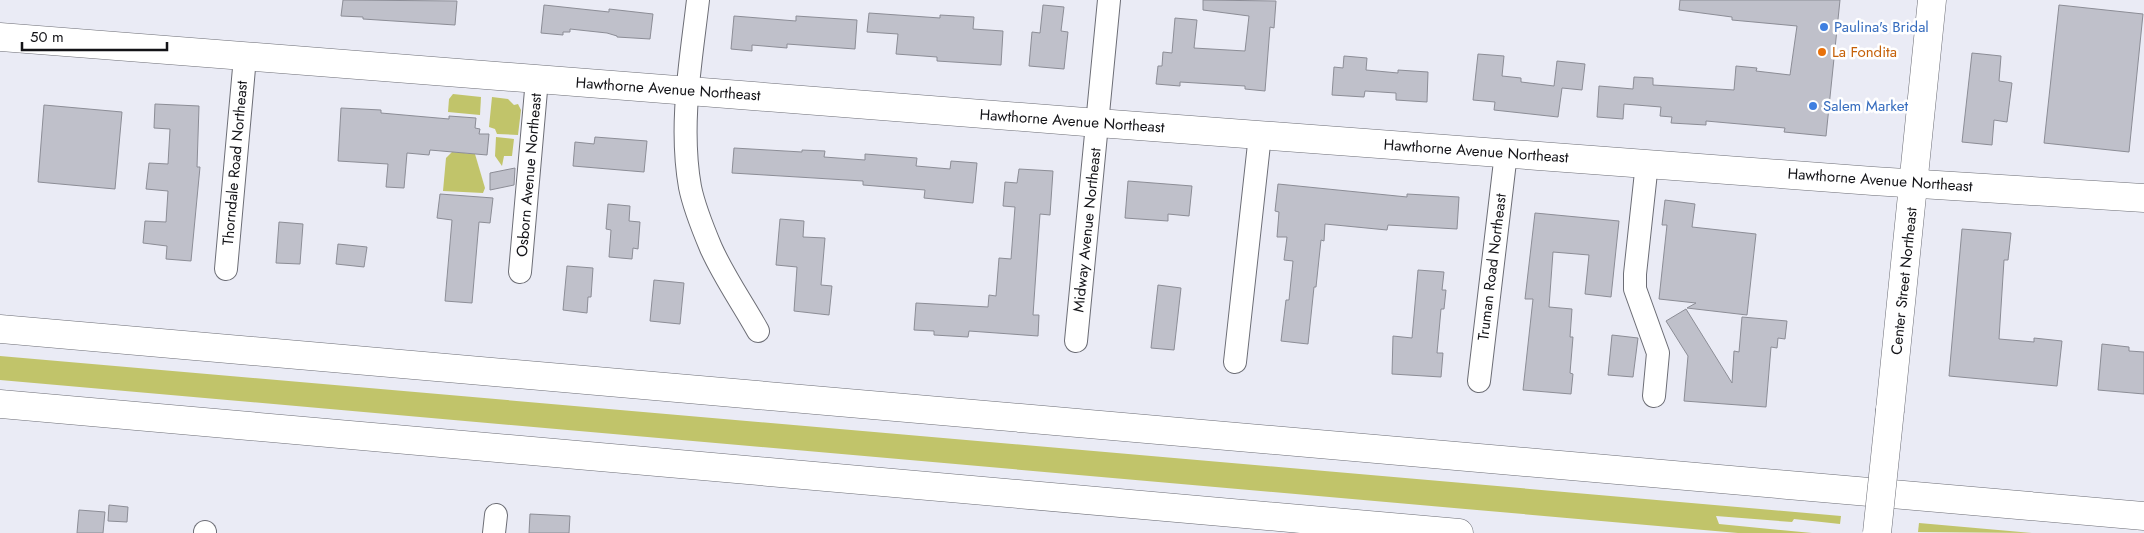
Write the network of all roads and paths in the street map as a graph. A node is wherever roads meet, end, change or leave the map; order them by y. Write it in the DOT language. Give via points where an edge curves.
graph roads {
  1 [pos="698,0"];
  2 [pos="1109,0"];
  3 [pos="1932,0"];
  4 [pos="0,37"];
  5 [pos="245,57"];
  6 [pos="537,79"];
  7 [pos="688,90"];
  8 [pos="1098,123"];
  9 [pos="1260,135"];
  10 [pos="1506,153"];
  11 [pos="1647,163"];
  12 [pos="1914,183"];
  13 [pos="2144,198"];
  14 [pos="226,269"];
  15 [pos="520,272"];
  16 [pos="0,329"];
  17 [pos="758,331"];
  18 [pos="1076,341"];
  19 [pos="1235,362"];
  20 [pos="1479,382"];
  21 [pos="1654,396"];
  22 [pos="0,404"];
  23 [pos="2144,516"];
  24 [pos="1459,533"];
  25 [pos="1877,533"];
  1 -- 7 [label="street"];
  2 -- 8 [label="street, Midway Avenue Northeast"];
  3 -- 12 [label="main road, Center Street Northeast"];
  4 -- 5 [label="main road, Hawthorne Avenue Northeast"];
  5 -- 6 [label="main road, Hawthorne Avenue Northeast"];
  5 -- 14 [label="street, Thorndale Road Northeast"];
  6 -- 7 [label="main road, Hawthorne Avenue Northeast"];
  6 -- 15 [label="street, Osborn Avenue Northeast"];
  7 -- 8 [label="main road, Hawthorne Avenue Northeast"];
  7 -- 17 [label="street" via="688,167 696,206 712,250"];
  8 -- 9 [label="main road, Hawthorne Avenue Northeast"];
  8 -- 18 [label="street, Midway Avenue Northeast"];
  9 -- 10 [label="main road, Hawthorne Avenue Northeast"];
  9 -- 19 [label="street"];
  10 -- 11 [label="main road, Hawthorne Avenue Northeast"];
  10 -- 20 [label="street, Truman Road Northeast"];
  11 -- 12 [label="main road, Hawthorne Avenue Northeast"];
  11 -- 21 [label="street" via="1635,289 1658,353"];
  12 -- 13 [label="main road, Hawthorne Avenue Northeast"];
  12 -- 25 [label="main road, Center Street Northeast, bridge"];
  16 -- 23 [label="main road"];
  22 -- 24 [label="main road"];
}
